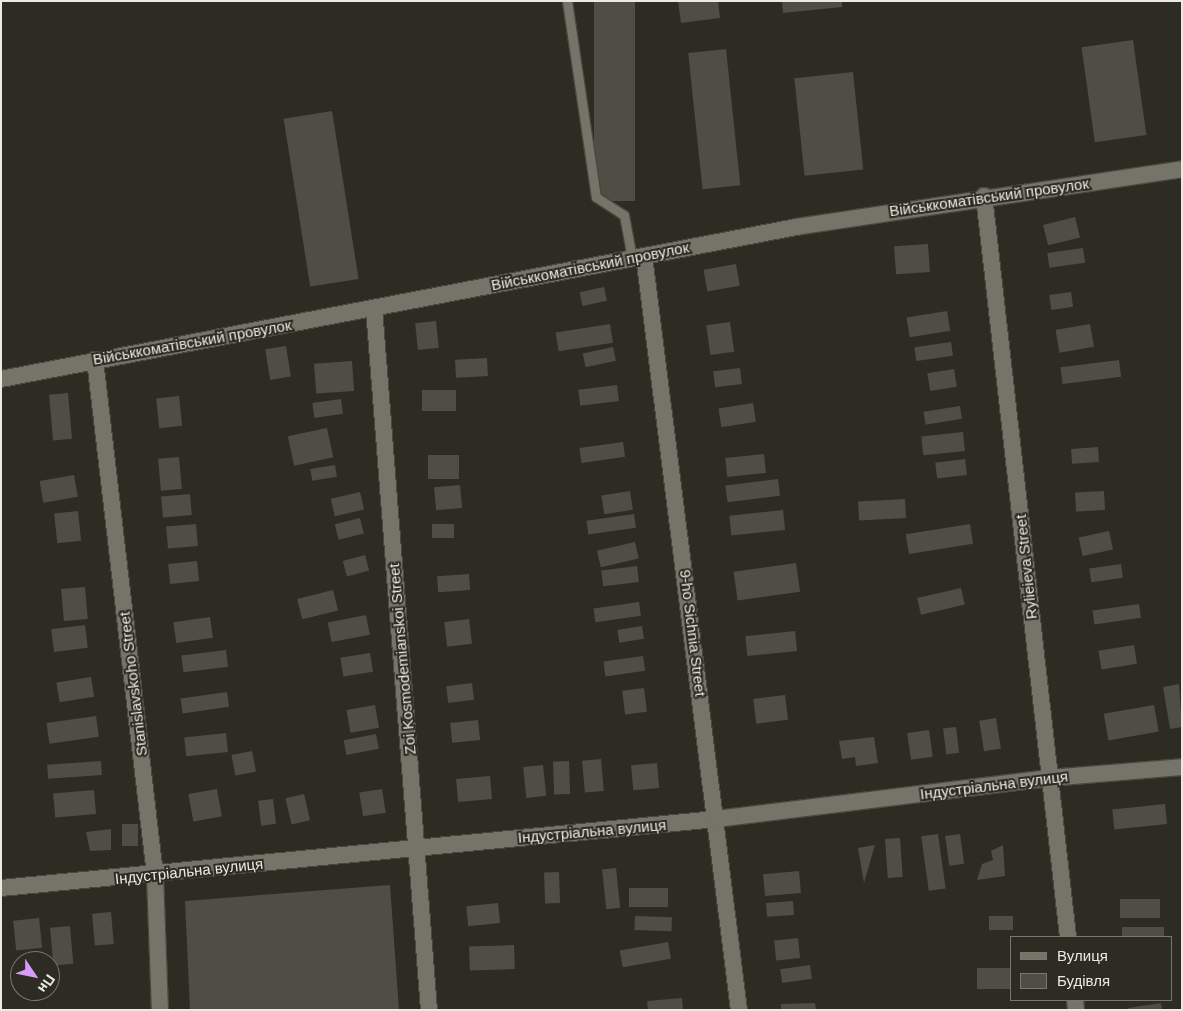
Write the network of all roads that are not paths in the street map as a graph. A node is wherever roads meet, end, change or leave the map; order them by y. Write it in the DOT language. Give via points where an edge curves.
graph roads {
  1 [pos="567,1"];
  2 [pos="1182,169"];
  3 [pos="984,196"];
  4 [pos="638,257"];
  5 [pos="374,308"];
  6 [pos="95,360"];
  7 [pos="1,379"];
  8 [pos="1182,767"];
  9 [pos="1050,778"];
  10 [pos="716,819"];
  11 [pos="418,848"];
  12 [pos="155,875"];
  13 [pos="1,888"];
  14 [pos="1068,936"];
  15 [pos="160,1010"];
  16 [pos="429,1010"];
  17 [pos="739,1010"];
  1 -- 4 [label="lane" via="596,197 624,214"];
  2 -- 3 [label="street, Військкоматівський провулок"];
  3 -- 4 [label="street, Військкоматівський провулок"];
  3 -- 9 [label="street, Rylieieva Street"];
  4 -- 5 [label="street, Військкоматівський провулок"];
  4 -- 10 [label="street, 9-ho Sichnia Street"];
  5 -- 6 [label="street, Військкоматівський провулок"];
  5 -- 11 [label="street, Zoi Kosmodemianskoi Street"];
  6 -- 7 [label="street, Військкоматівський провулок"];
  6 -- 12 [label="street, Stanislavskoho Street"];
  8 -- 9 [label="street, Індустріальна вулиця"];
  9 -- 10 [label="street, Індустріальна вулиця"];
  9 -- 14 [label="street, Rylieieva Street"];
  10 -- 11 [label="street, Індустріальна вулиця"];
  10 -- 17 [label="street, 9-ho Sichnia Street"];
  11 -- 12 [label="street, Індустріальна вулиця"];
  11 -- 16 [label="street, Zoi Kosmodemianskoi Street"];
  12 -- 13 [label="street, Індустріальна вулиця"];
  12 -- 15 [label="street, Stanislavskoho Street"];
}
